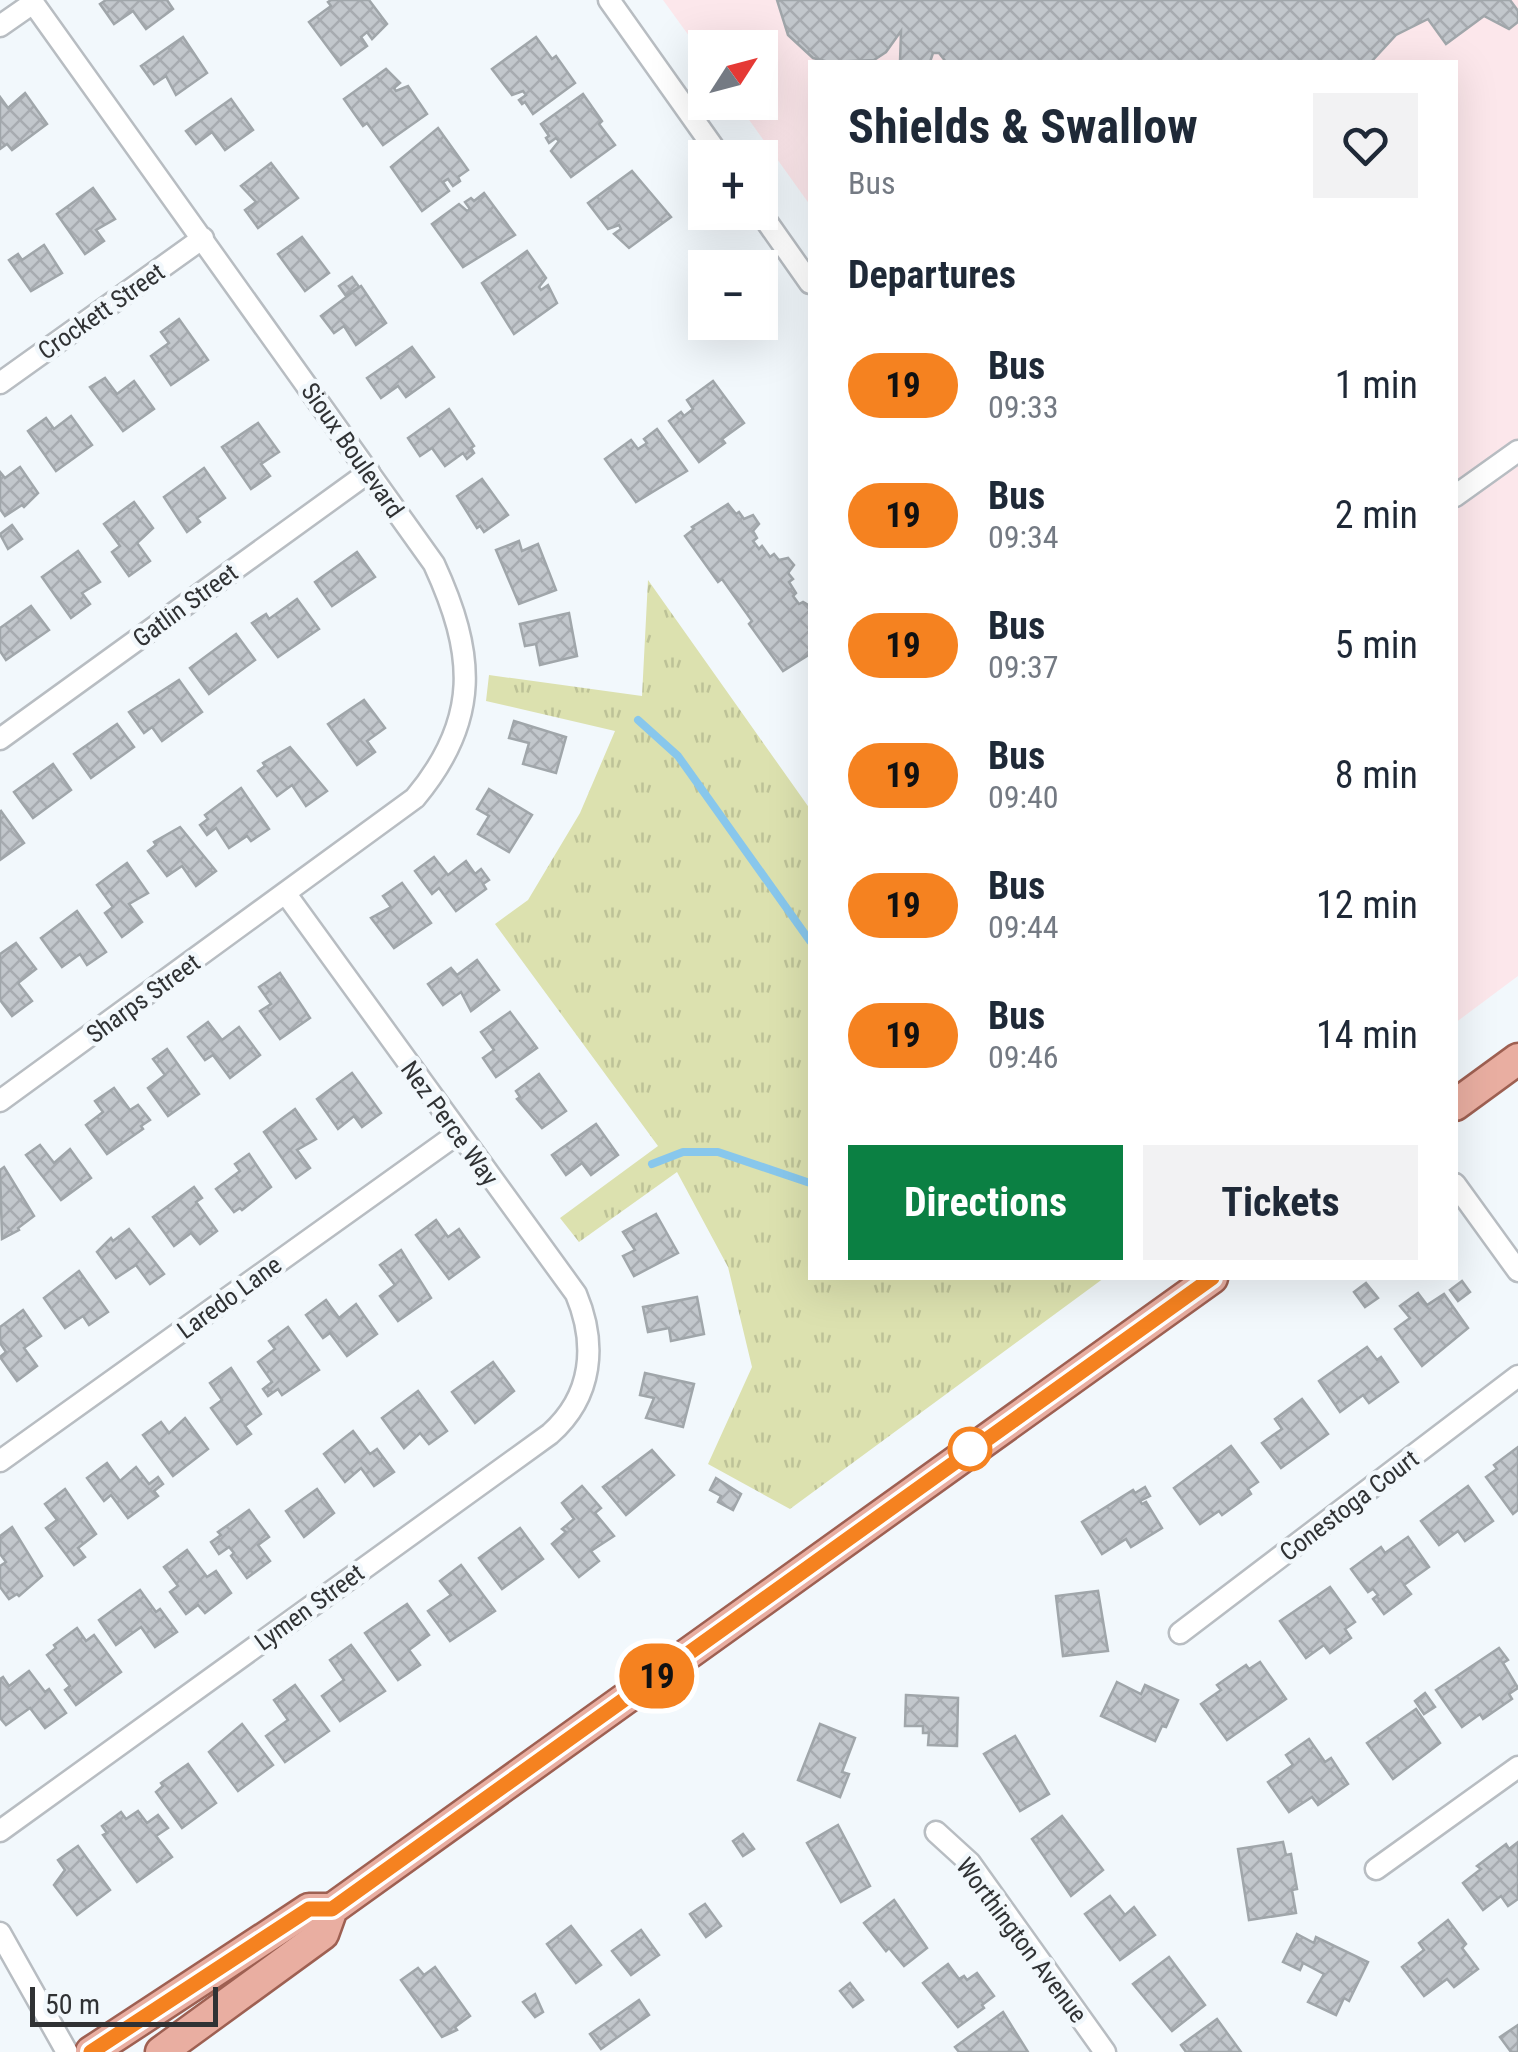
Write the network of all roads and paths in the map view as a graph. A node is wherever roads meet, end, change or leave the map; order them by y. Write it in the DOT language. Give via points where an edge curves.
graph roads {
  1 [pos="608,0"];
  2 [pos="32,1"];
  3 [pos="0,26"];
  4 [pos="708,140"];
  5 [pos="773,230"];
  6 [pos="203,238"];
  7 [pos="808,280"];
  8 [pos="0,383"];
  9 [pos="1518,451"];
  10 [pos="369,472"];
  11 [pos="1458,494"];
  12 [pos="0,739"];
  13 [pos="286,894"];
  14 [pos="1518,1059"];
  15 [pos="0,1101"];
  16 [pos="1458,1103"];
  17 [pos="458,1134"];
  18 [pos="1458,1188"];
  19 [pos="1518,1271"];
  20 [pos="1209,1280"];
  21 [pos="590,1361"];
  22 [pos="1518,1376"];
  23 [pos="0,1461"];
  24 [pos="1180,1634"];
  25 [pos="1518,1767"];
  26 [pos="0,1831"];
  27 [pos="936,1832"];
  28 [pos="1376,1869"];
  29 [pos="332,1909"];
  30 [pos="0,1933"];
  31 [pos="67,2052"];
  32 [pos="91,2052"];
  33 [pos="161,2052"];
  34 [pos="1104,2052"];
  1 -- 4 [label="street"];
  2 -- 3 [label="street"];
  2 -- 6 [label="street, Sioux Boulevard"];
  5 -- 7 [label="street"];
  6 -- 8 [label="street, Crockett Street"];
  6 -- 10 [label="street, Sioux Boulevard"];
  9 -- 11 [label="street"];
  10 -- 12 [label="street, Gatlin Street"];
  10 -- 13 [label="street, Sioux Boulevard" via="434,564 454,606 464,697 450,748 415,798"];
  13 -- 15 [label="street, Sharps Street"];
  13 -- 17 [label="street, Nez Perce Way"];
  14 -- 16 [label="main road"];
  17 -- 21 [label="street, Nez Perce Way" via="576,1294 587,1320"];
  17 -- 23 [label="street, Laredo Lane"];
  18 -- 19 [label="street"];
  20 -- 29 [label="main road"];
  21 -- 26 [label="street, Lymen Street" via="576,1403 550,1434"];
  22 -- 24 [label="street, Conestoga Court"];
  25 -- 28 [label="street"];
  27 -- 34 [label="street, Worthington Avenue" via="970,1863"];
  29 -- 32 [label="main road" via="309,1909"];
  29 -- 33 [label="main road" via="323,1934"];
  30 -- 31 [label="street"];
}
